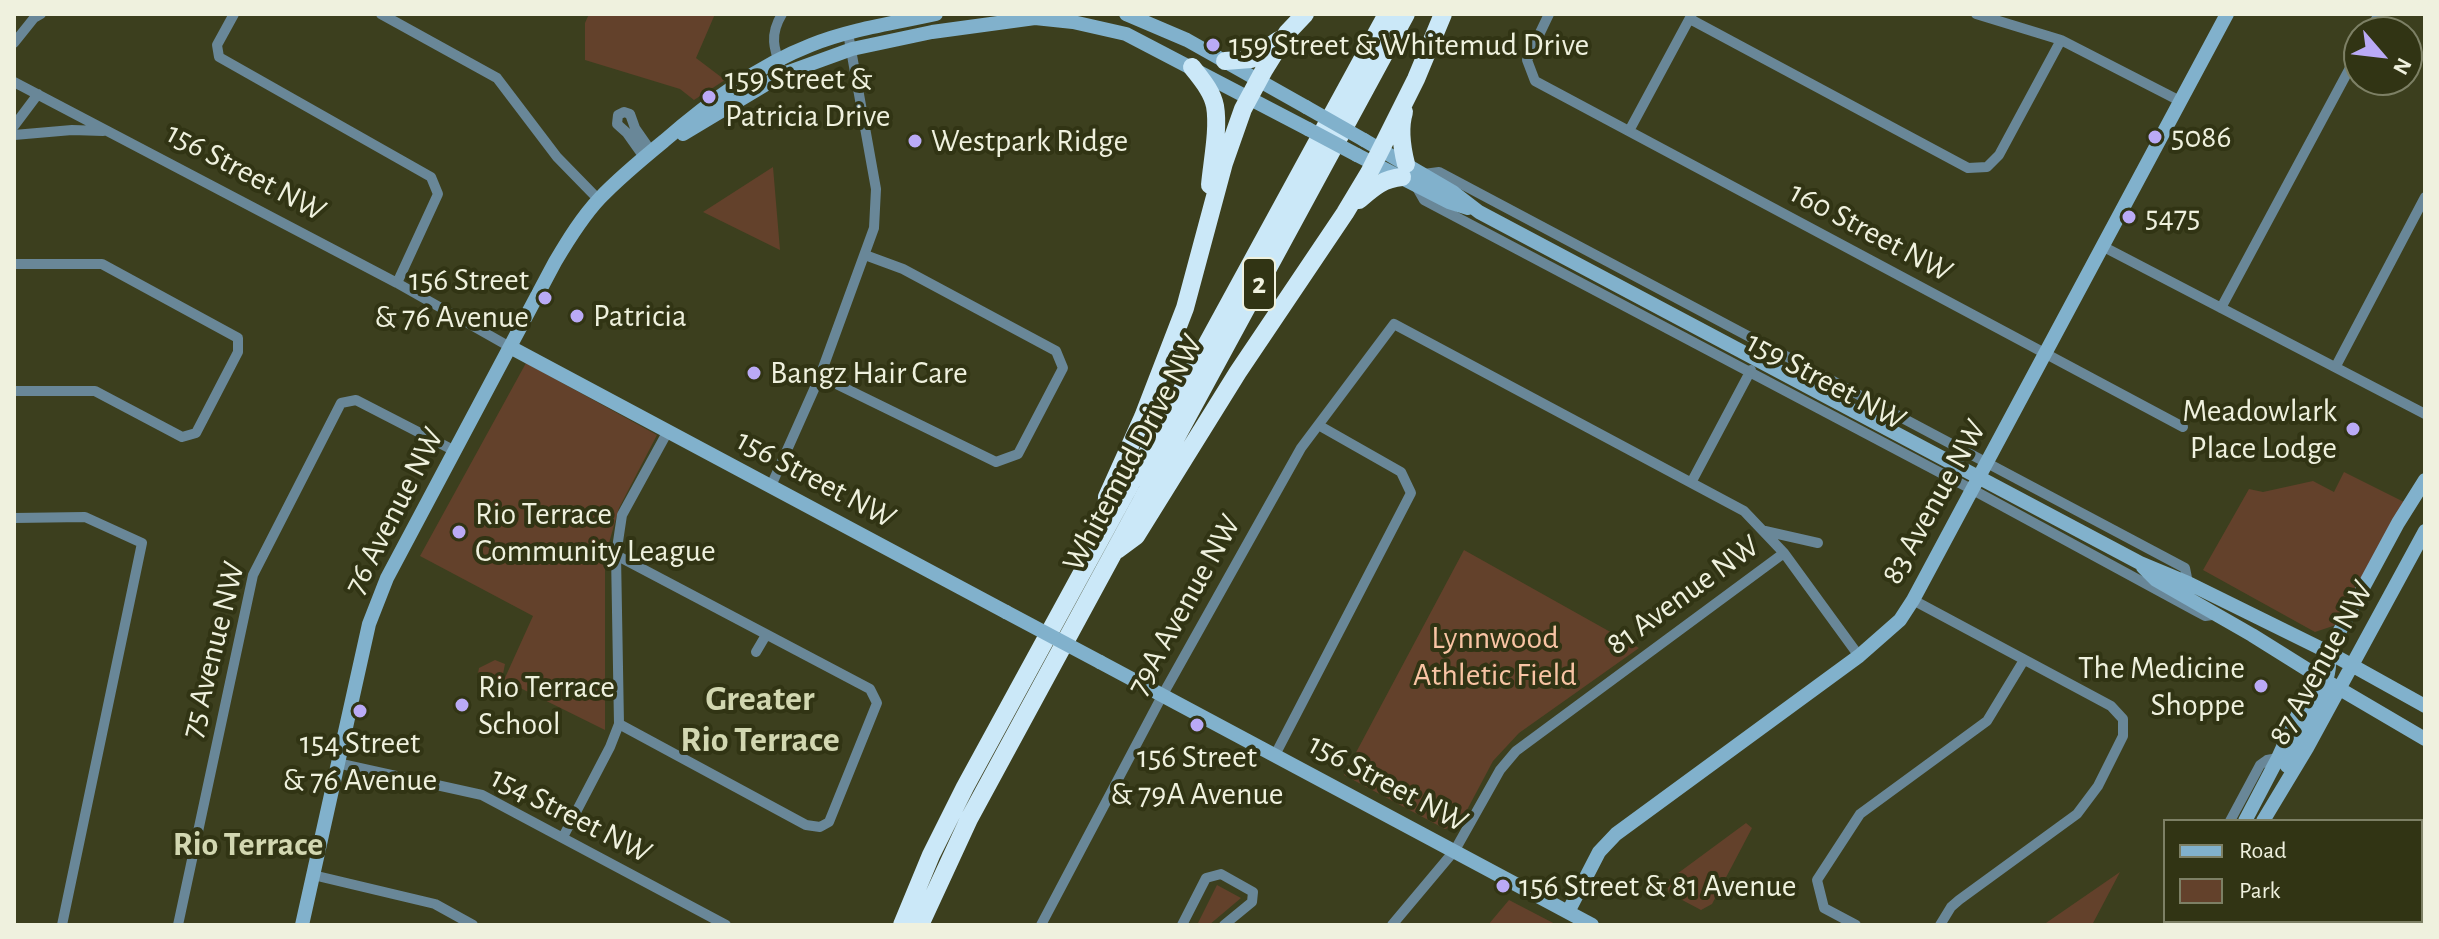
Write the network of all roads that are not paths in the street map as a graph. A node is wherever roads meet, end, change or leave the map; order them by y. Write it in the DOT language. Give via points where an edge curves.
graph roads {
  1 [pos="41,14"];
  2 [pos="234,14"];
  3 [pos="381,14"];
  4 [pos="782,14"];
  5 [pos="936,14"];
  6 [pos="1126,14"];
  7 [pos="1305,14"];
  8 [pos="1387,14"];
  9 [pos="1406,14"];
  10 [pos="1443,14"];
  11 [pos="1549,14"];
  12 [pos="1976,14"];
  13 [pos="2227,14"];
  14 [pos="1020,16"];
  15 [pos="1691,17"];
  16 [pos="848,33"];
  17 [pos="1287,33"];
  18 [pos="2061,40"];
  19 [pos="14,43"];
  20 [pos="852,49"];
  21 [pos="778,60"];
  22 [pos="1225,61"];
  23 [pos="1192,67"];
  24 [pos="783,74"];
  25 [pos="1416,79"];
  26 [pos="2343,81"];
  27 [pos="14,82"];
  28 [pos="1254,88"];
  29 [pos="38,94"];
  30 [pos="2180,101"];
  31 [pos="14,126"];
  32 [pos="1629,131"];
  33 [pos="109,132"];
  34 [pos="14,135"];
  35 [pos="1368,152"];
  36 [pos="647,154"];
  37 [pos="1411,175"];
  38 [pos="2425,197"];
  39 [pos="598,199"];
  40 [pos="1345,213"];
  41 [pos="2102,246"];
  42 [pos="865,255"];
  43 [pos="14,264"];
  44 [pos="1194,277"];
  45 [pos="397,283"];
  46 [pos="2221,308"];
  47 [pos="510,347"];
  48 [pos="2045,354"];
  49 [pos="1753,366"];
  50 [pos="2336,366"];
  51 [pos="820,376"];
  52 [pos="14,391"];
  53 [pos="2425,414"];
  54 [pos="1320,426"];
  55 [pos="2183,427"];
  56 [pos="668,431"];
  57 [pos="455,451"];
  58 [pos="1988,462"];
  59 [pos="2425,480"];
  60 [pos="1692,481"];
  61 [pos="1976,484"];
  62 [pos="771,486"];
  63 [pos="14,518"];
  64 [pos="1105,528"];
  65 [pos="1763,530"];
  66 [pos="2425,531"];
  67 [pos="1818,543"];
  68 [pos="1784,553"];
  69 [pos="1111,554"];
  70 [pos="616,555"];
  71 [pos="2140,563"];
  72 [pos="2188,583"];
  73 [pos="1913,600"];
  74 [pos="2218,615"];
  75 [pos="766,635"];
  76 [pos="756,652"];
  77 [pos="2328,652"];
  78 [pos="1859,656"];
  79 [pos="2024,660"];
  80 [pos="2352,665"];
  81 [pos="2327,682"];
  82 [pos="1162,696"];
  83 [pos="2425,706"];
  84 [pos="619,724"];
  85 [pos="2425,739"];
  86 [pos="1275,755"];
  87 [pos="2278,758"];
  88 [pos="337,763"];
  89 [pos="2231,819"];
  90 [pos="2246,819"];
  91 [pos="2264,819"];
  92 [pos="563,837"];
  93 [pos="1455,850"];
  94 [pos="313,875"];
  95 [pos="1568,912"];
  96 [pos="1047,923"];
  97 [pos="62,925"];
  98 [pos="178,925"];
  99 [pos="302,925"];
  100 [pos="473,925"];
  101 [pos="726,925"];
  102 [pos="902,925"];
  103 [pos="920,925"];
  104 [pos="1182,925"];
  105 [pos="1224,925"];
  106 [pos="1392,925"];
  107 [pos="1592,925"];
  108 [pos="1856,925"];
  109 [pos="1940,925"];
  1 -- 19 [label="street"];
  2 -- 45 [label="street" via="217,45 219,57 431,177 438,194"];
  3 -- 39 [label="street" via="497,78 557,157"];
  4 -- 21 [label="street" via="775,26"];
  5 -- 16 [label="street, 159 Street NW"];
  6 -- 22 [label="street, 159 Street NW"];
  7 -- 17 [label="highway"];
  8 -- 64 [label="highway, Whitemud Drive NW / 2"];
  9 -- 69 [label="highway, Whitemud Drive NW / 2"];
  10 -- 25 [label="highway"];
  11 -- 32 [label="street, 160 Street NW" via="1527,60 1535,81"];
  12 -- 18 [label="street"];
  13 -- 30 [label="street, 83 Avenue NW"];
  14 -- 20 [label="street, 159 Street NW"];
  14 -- 23 [label="street, 159 Street NW" via="1126,34"];
  15 -- 18 [label="street" via="1968,168 1987,167 1999,155"];
  15 -- 32 [label="street"];
  16 -- 20 [label="street"];
  16 -- 21 [label="street, 159 Street NW"];
  17 -- 22 [label="highway" via="1251,59"];
  17 -- 28 [label="highway"];
  18 -- 30 [label="street"];
  20 -- 24 [label="street, 159 Street NW"];
  20 -- 42 [label="street" via="876,189 874,228"];
  21 -- 24 [label="street"];
  21 -- 36 [label="street, 159 Street NW"];
  22 -- 28 [label="street, 159 Street NW"];
  23 -- 28 [label="street, 159 Street NW"];
  23 -- 44 [label="highway" via="1215,106 1210,185"];
  24 -- 36 [label="street, 159 Street NW"];
  25 -- 35 [label="highway"];
  25 -- 37 [label="highway" via="1402,120 1403,154"];
  26 -- 46 [label="street"];
  27 -- 29 [label="street, 156 Street NW"];
  28 -- 35 [label="street, 159 Street NW, bridge" via="1306,107"];
  28 -- 35 [label="street, 159 Street NW, bridge" via="1297,123"];
  28 -- 44 [label="highway" via="1224,163"];
  29 -- 31 [label="street"];
  29 -- 33 [label="street, 156 Street NW"];
  30 -- 41 [label="street, 83 Avenue NW"];
  32 -- 48 [label="street, 160 Street NW"];
  33 -- 34 [label="street"];
  33 -- 45 [label="street, 156 Street NW"];
  35 -- 37 [label="street, 159 Street NW"];
  35 -- 40 [label="highway"];
  36 -- 39 [label="street, 159 Street NW"];
  37 -- 40 [label="highway" via="1379,183"];
  37 -- 49 [label="street, 159 Street NW" via="1449,202 1479,212"];
  37 -- 49 [label="street, 159 Street NW" via="1424,200"];
  37 -- 58 [label="street, 159 Street NW" via="1439,172"];
  38 -- 50 [label="street"];
  39 -- 47 [label="street, 76 Avenue NW" via="567,241"];
  40 -- 69 [label="highway" via="1136,536"];
  41 -- 46 [label="street"];
  41 -- 48 [label="street, 83 Avenue NW"];
  42 -- 51 [label="street"];
  42 -- 51 [label="street" via="903,269 1056,351 1063,368 1018,454 996,462"];
  43 -- 52 [label="street" via="102,264 238,338 238,352 196,433 182,437 95,391"];
  44 -- 64 [label="highway" via="1166,362 1107,497"];
  45 -- 47 [label="street, 156 Street NW"];
  46 -- 50 [label="street"];
  47 -- 56 [label="street, 156 Street NW"];
  47 -- 57 [label="street, 76 Avenue NW"];
  48 -- 55 [label="street, 160 Street NW"];
  48 -- 58 [label="street, 83 Avenue NW"];
  49 -- 60 [label="street"];
  49 -- 61 [label="street, 159 Street NW"];
  50 -- 53 [label="street"];
  51 -- 62 [label="street"];
  54 -- 60 [label="street, 79A Avenue NW" via="1394,324"];
  54 -- 82 [label="street, 79A Avenue NW" via="1301,448"];
  54 -- 86 [label="street" via="1401,472 1411,493"];
  56 -- 62 [label="street, 156 Street NW"];
  56 -- 70 [label="street" via="622,515"];
  57 -- 88 [label="street, 76 Avenue NW" via="373,613"];
  57 -- 98 [label="street, 75 Avenue NW" via="356,400 341,403 253,575"];
  58 -- 61 [label="street, 83 Avenue NW"];
  58 -- 72 [label="street, 159 Street NW" via="2185,568"];
  59 -- 77 [label="street, 87 Avenue NW"];
  60 -- 65 [label="street" via="1744,511"];
  61 -- 71 [label="street, 159 Street NW"];
  61 -- 73 [label="street, 83 Avenue NW"];
  61 -- 74 [label="street, 159 Street NW" via="2205,616"];
  62 -- 82 [label="street, 156 Street NW, bridge"];
  63 -- 97 [label="street" via="85,517 142,543"];
  64 -- 102 [label="highway, Whitemud Drive NW / 2" via="965,787"];
  65 -- 67 [label="street"];
  65 -- 68 [label="street"];
  66 -- 80 [label="street, 87 Avenue NW"];
  68 -- 78 [label="street"];
  68 -- 93 [label="street, 81 Avenue NW" via="1516,751"];
  69 -- 103 [label="highway, Whitemud Drive NW / 2" via="969,819"];
  70 -- 75 [label="street"];
  70 -- 84 [label="street"];
  71 -- 72 [label="street, 159 Street NW"];
  71 -- 74 [label="street, 159 Street NW" via="2156,580"];
  72 -- 77 [label="street, 159 Street NW"];
  73 -- 78 [label="street, 83 Avenue NW" via="1900,620"];
  73 -- 79 [label="street"];
  74 -- 81 [label="street, 159 Street NW"];
  75 -- 76 [label="street"];
  75 -- 84 [label="street" via="870,689 877,703 829,822 806,825"];
  77 -- 80 [label="street, 159 Street NW"];
  77 -- 81 [label="street, 87 Avenue NW"];
  78 -- 95 [label="street, 83 Avenue NW" via="1616,834 1599,852"];
  79 -- 108 [label="street" via="1987,721 1860,814 1817,880 1824,908"];
  79 -- 109 [label="street" via="2111,706 2123,719 2123,736 2077,814 1959,900"];
  80 -- 81 [label="street, 87 Avenue NW"];
  80 -- 83 [label="street, 159 Street NW"];
  81 -- 85 [label="street, 159 Street NW"];
  81 -- 87 [label="street, 87 Avenue NW"];
  81 -- 91 [label="street, 87 Avenue NW"];
  82 -- 86 [label="street, 156 Street NW"];
  82 -- 96 [label="street, 79A Avenue NW"];
  84 -- 92 [label="street"];
  86 -- 93 [label="street, 156 Street NW"];
  87 -- 89 [label="street, 87 Avenue NW" via="2260,765"];
  87 -- 90 [label="street, 87 Avenue NW"];
  88 -- 92 [label="street, 154 Street NW" via="473,792"];
  88 -- 94 [label="street, 76 Avenue NW"];
  92 -- 101 [label="street, 154 Street NW"];
  93 -- 95 [label="street, 156 Street NW"];
  93 -- 106 [label="street, 81 Avenue NW"];
  94 -- 99 [label="street, 76 Avenue NW"];
  94 -- 100 [label="street" via="435,904"];
  95 -- 107 [label="street, 156 Street NW"];
  104 -- 105 [label="street" via="1206,878 1221,874 1253,892 1252,902"];
}
